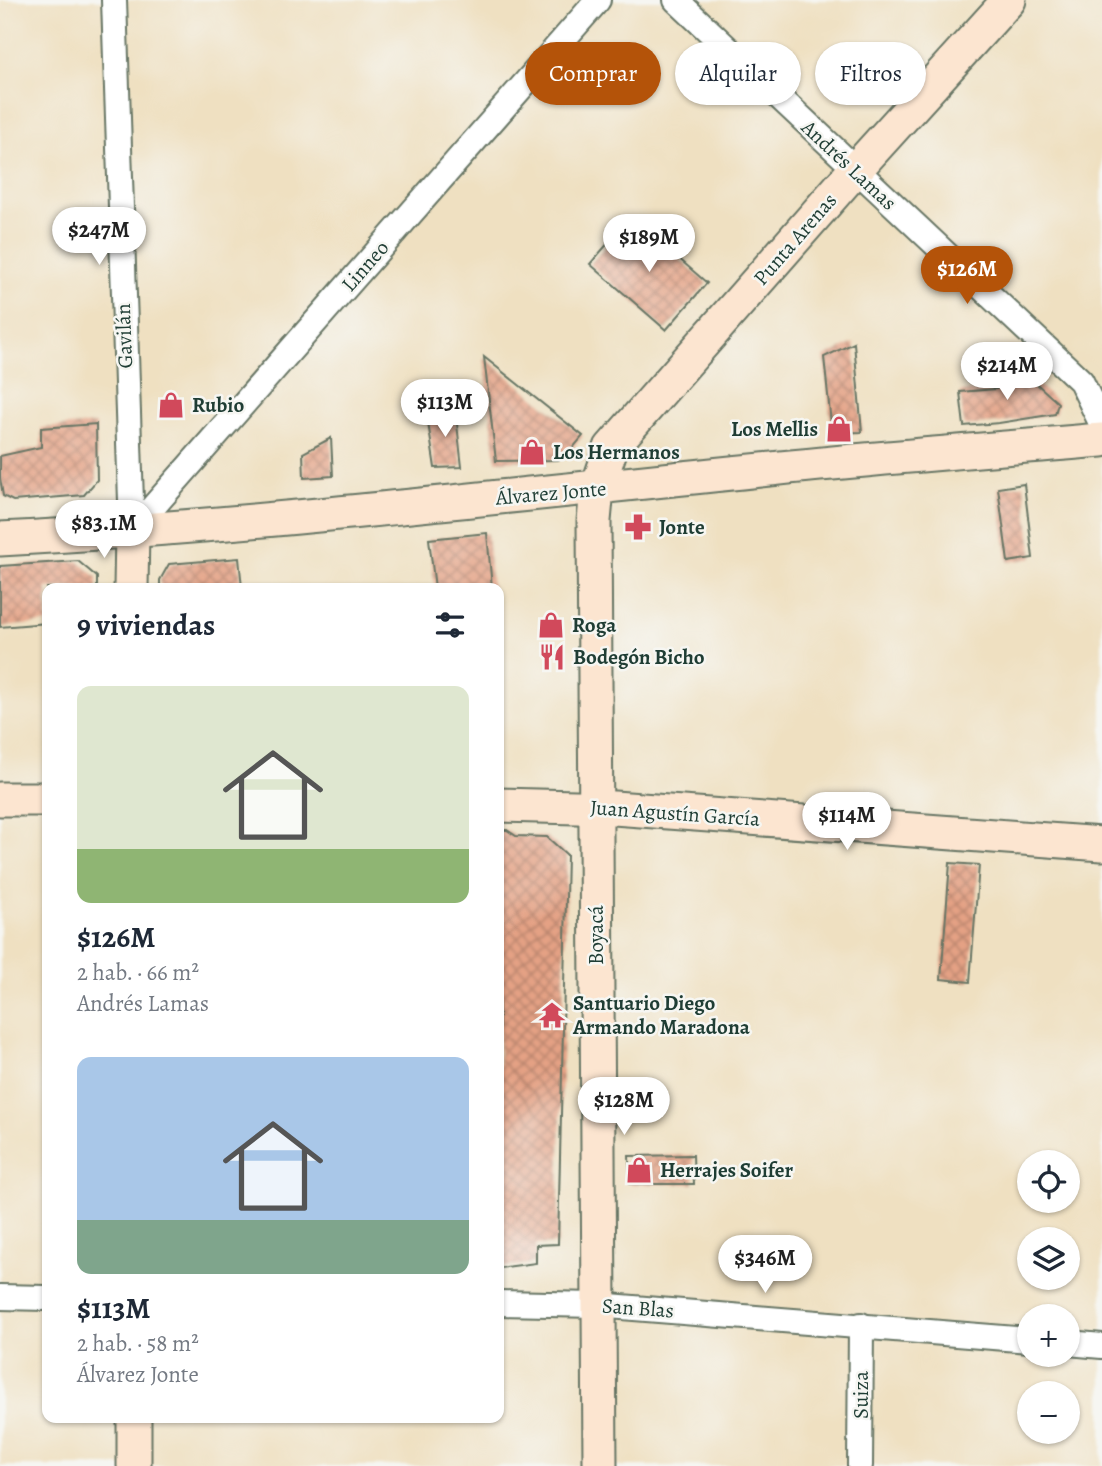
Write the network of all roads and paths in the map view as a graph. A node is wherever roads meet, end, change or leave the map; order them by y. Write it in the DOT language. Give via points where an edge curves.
graph roads {
  1 [pos="114,0"];
  2 [pos="598,0"];
  3 [pos="676,0"];
  4 [pos="1009,0"];
  5 [pos="855,170"];
  6 [pos="1102,425"];
  7 [pos="1102,440"];
  8 [pos="597,489"];
  9 [pos="132,531"];
  10 [pos="0,539"];
  11 [pos="131,583"];
  12 [pos="0,799"];
  13 [pos="42,799"];
  14 [pos="504,805"];
  15 [pos="596,808"];
  16 [pos="1102,844"];
  17 [pos="0,1297"];
  18 [pos="42,1298"];
  19 [pos="504,1303"];
  20 [pos="597,1305"];
  21 [pos="861,1325"];
  22 [pos="1017,1339"];
  23 [pos="1080,1344"];
  24 [pos="1102,1346"];
  25 [pos="134,1423"];
  26 [pos="134,1466"];
  27 [pos="600,1466"];
  28 [pos="860,1466"];
  1 -- 9 [label="street, Gavilán"];
  2 -- 9 [label="street, Linneo"];
  3 -- 5 [label="street, Andrés Lamas"];
  4 -- 5 [label="street, Punta Arenas"];
  5 -- 6 [label="street, Andrés Lamas" via="1081,381"];
  5 -- 8 [label="street, Punta Arenas" via="611,449"];
  7 -- 8 [label="street, Álvarez Jonte"];
  8 -- 9 [label="street, Álvarez Jonte"];
  8 -- 15 [label="street, Boyacá"];
  9 -- 10 [label="street, Álvarez Jonte"];
  9 -- 11 [label="street, Gavilán"];
  12 -- 13 [label="street"];
  14 -- 15 [label="street, Juan Agustín García"];
  15 -- 16 [label="street, Juan Agustín García"];
  15 -- 20 [label="street, Boyacá"];
  17 -- 18 [label="street"];
  19 -- 20 [label="street, San Blas"];
  20 -- 21 [label="street, San Blas"];
  20 -- 27 [label="street, Boyacá"];
  21 -- 22 [label="street, San Blas"];
  21 -- 28 [label="street, Suiza"];
  23 -- 24 [label="street"];
  25 -- 26 [label="street"];
}
